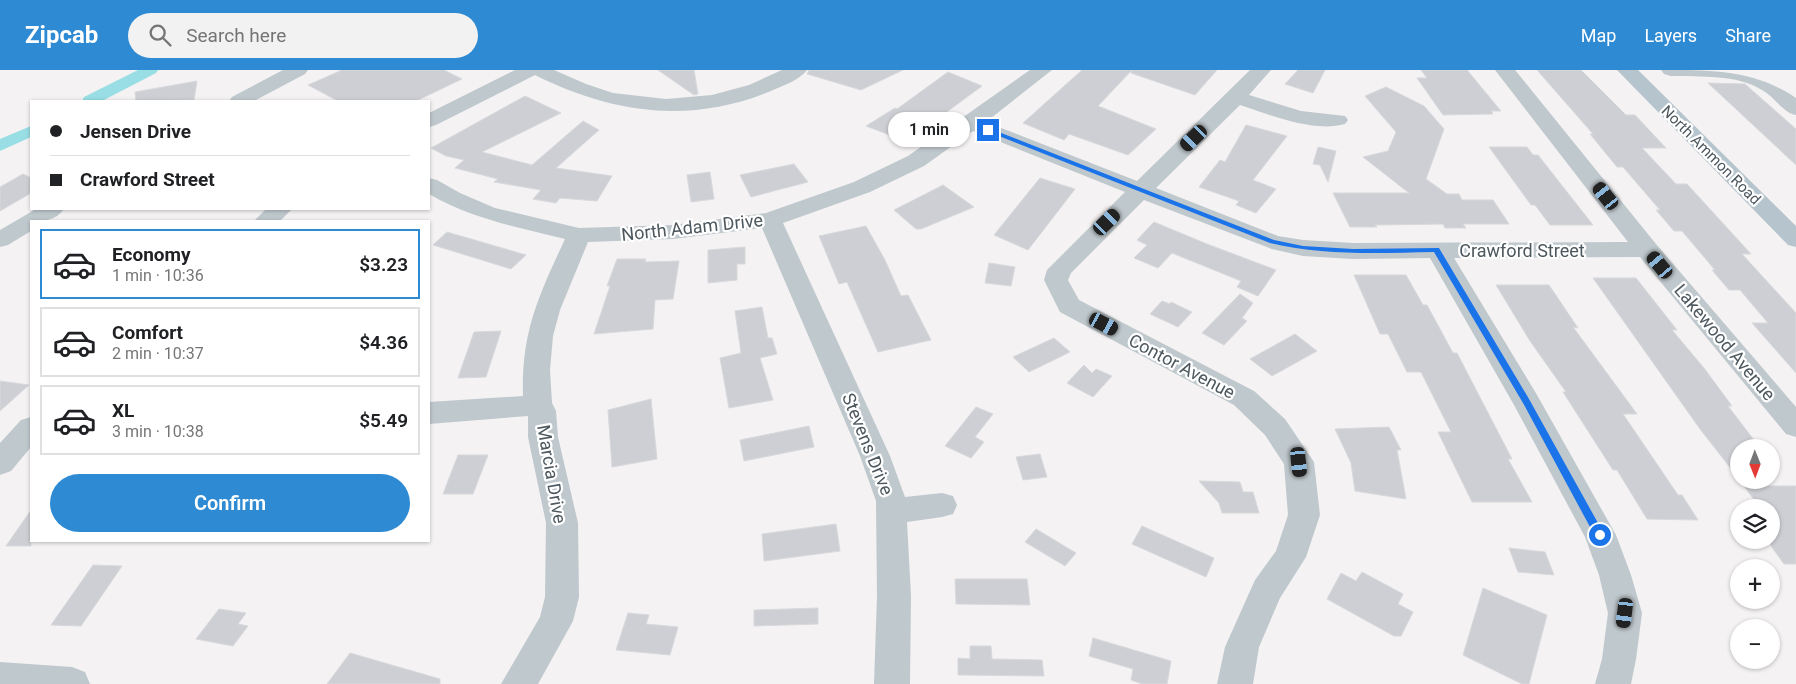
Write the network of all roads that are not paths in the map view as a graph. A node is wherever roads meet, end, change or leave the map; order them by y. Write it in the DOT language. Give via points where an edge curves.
graph roads {
  1 [pos="298,70"];
  2 [pos="530,70"];
  3 [pos="539,70"];
  4 [pos="797,70"];
  5 [pos="1042,70"];
  6 [pos="1261,70"];
  7 [pos="1505,70"];
  8 [pos="1627,70"];
  9 [pos="1672,70"];
  10 [pos="259,90"];
  11 [pos="1236,97"];
  12 [pos="241,100"];
  13 [pos="276,100"];
  14 [pos="1796,109"];
  15 [pos="430,120"];
  16 [pos="1338,120"];
  17 [pos="971,123"];
  18 [pos="430,187"];
  19 [pos="1141,189"];
  20 [pos="50,210"];
  21 [pos="279,210"];
  22 [pos="34,220"];
  23 [pos="267,220"];
  24 [pos="770,220"];
  25 [pos="30,222"];
  26 [pos="579,234"];
  27 [pos="0,240"];
  28 [pos="1796,240"];
  29 [pos="1647,249"];
  30 [pos="1437,250"];
  31 [pos="538,405"];
  32 [pos="430,413"];
  33 [pos="1796,426"];
  34 [pos="30,429"];
  35 [pos="0,463"];
  36 [pos="942,505"];
  37 [pos="892,511"];
  38 [pos="0,678"];
  39 [pos="72,684"];
  40 [pos="519,684"];
  41 [pos="892,684"];
  42 [pos="1235,684"];
  43 [pos="1613,684"];
  1 -- 10 [label="street"];
  2 -- 15 [label="street"];
  3 -- 4 [label="street" via="587,92 620,101 657,104 726,98 769,85"];
  5 -- 17 [label="street, North Adam Drive"];
  6 -- 11 [label="street, Contor Avenue"];
  7 -- 29 [label="street, Lakewood Avenue"];
  8 -- 28 [label="main road, North Ammon Road"];
  9 -- 14 [label="street" via="1758,80 1770,86"];
  10 -- 12 [label="street"];
  10 -- 13 [label="street"];
  11 -- 16 [label="street" via="1299,117"];
  11 -- 19 [label="street, Contor Avenue"];
  17 -- 19 [label="street, Crawford Street"];
  17 -- 24 [label="street, North Adam Drive" via="916,160 871,182"];
  18 -- 26 [label="street, North Adam Drive" via="487,213"];
  19 -- 30 [label="street, Crawford Street" via="1272,242 1303,248 1353,251"];
  19 -- 42 [label="street, Contor Avenue" via="1059,270 1056,280 1069,306 1244,398 1275,427 1299,462 1304,515 1290,557 1267,590 1242,647"];
  20 -- 22 [label="street"];
  21 -- 23 [label="street"];
  24 -- 26 [label="street, North Adam Drive" via="673,232"];
  24 -- 37 [label="street, Stevens Drive" via="875,456"];
  25 -- 27 [label="street"];
  26 -- 31 [label="street, Marcia Drive" via="540,334 536,374"];
  29 -- 30 [label="street, Crawford Street"];
  29 -- 33 [label="street, Lakewood Avenue"];
  30 -- 43 [label="street" via="1600,535 1625,613"];
  31 -- 32 [label="street, Marcia Drive"];
  31 -- 40 [label="street, Marcia Drive" via="542,411 543,437 562,523 562,598 556,621"];
  34 -- 35 [label="street"];
  36 -- 37 [label="street"];
  37 -- 41 [label="street, Stevens Drive"];
  38 -- 39 [label="street"];
}
